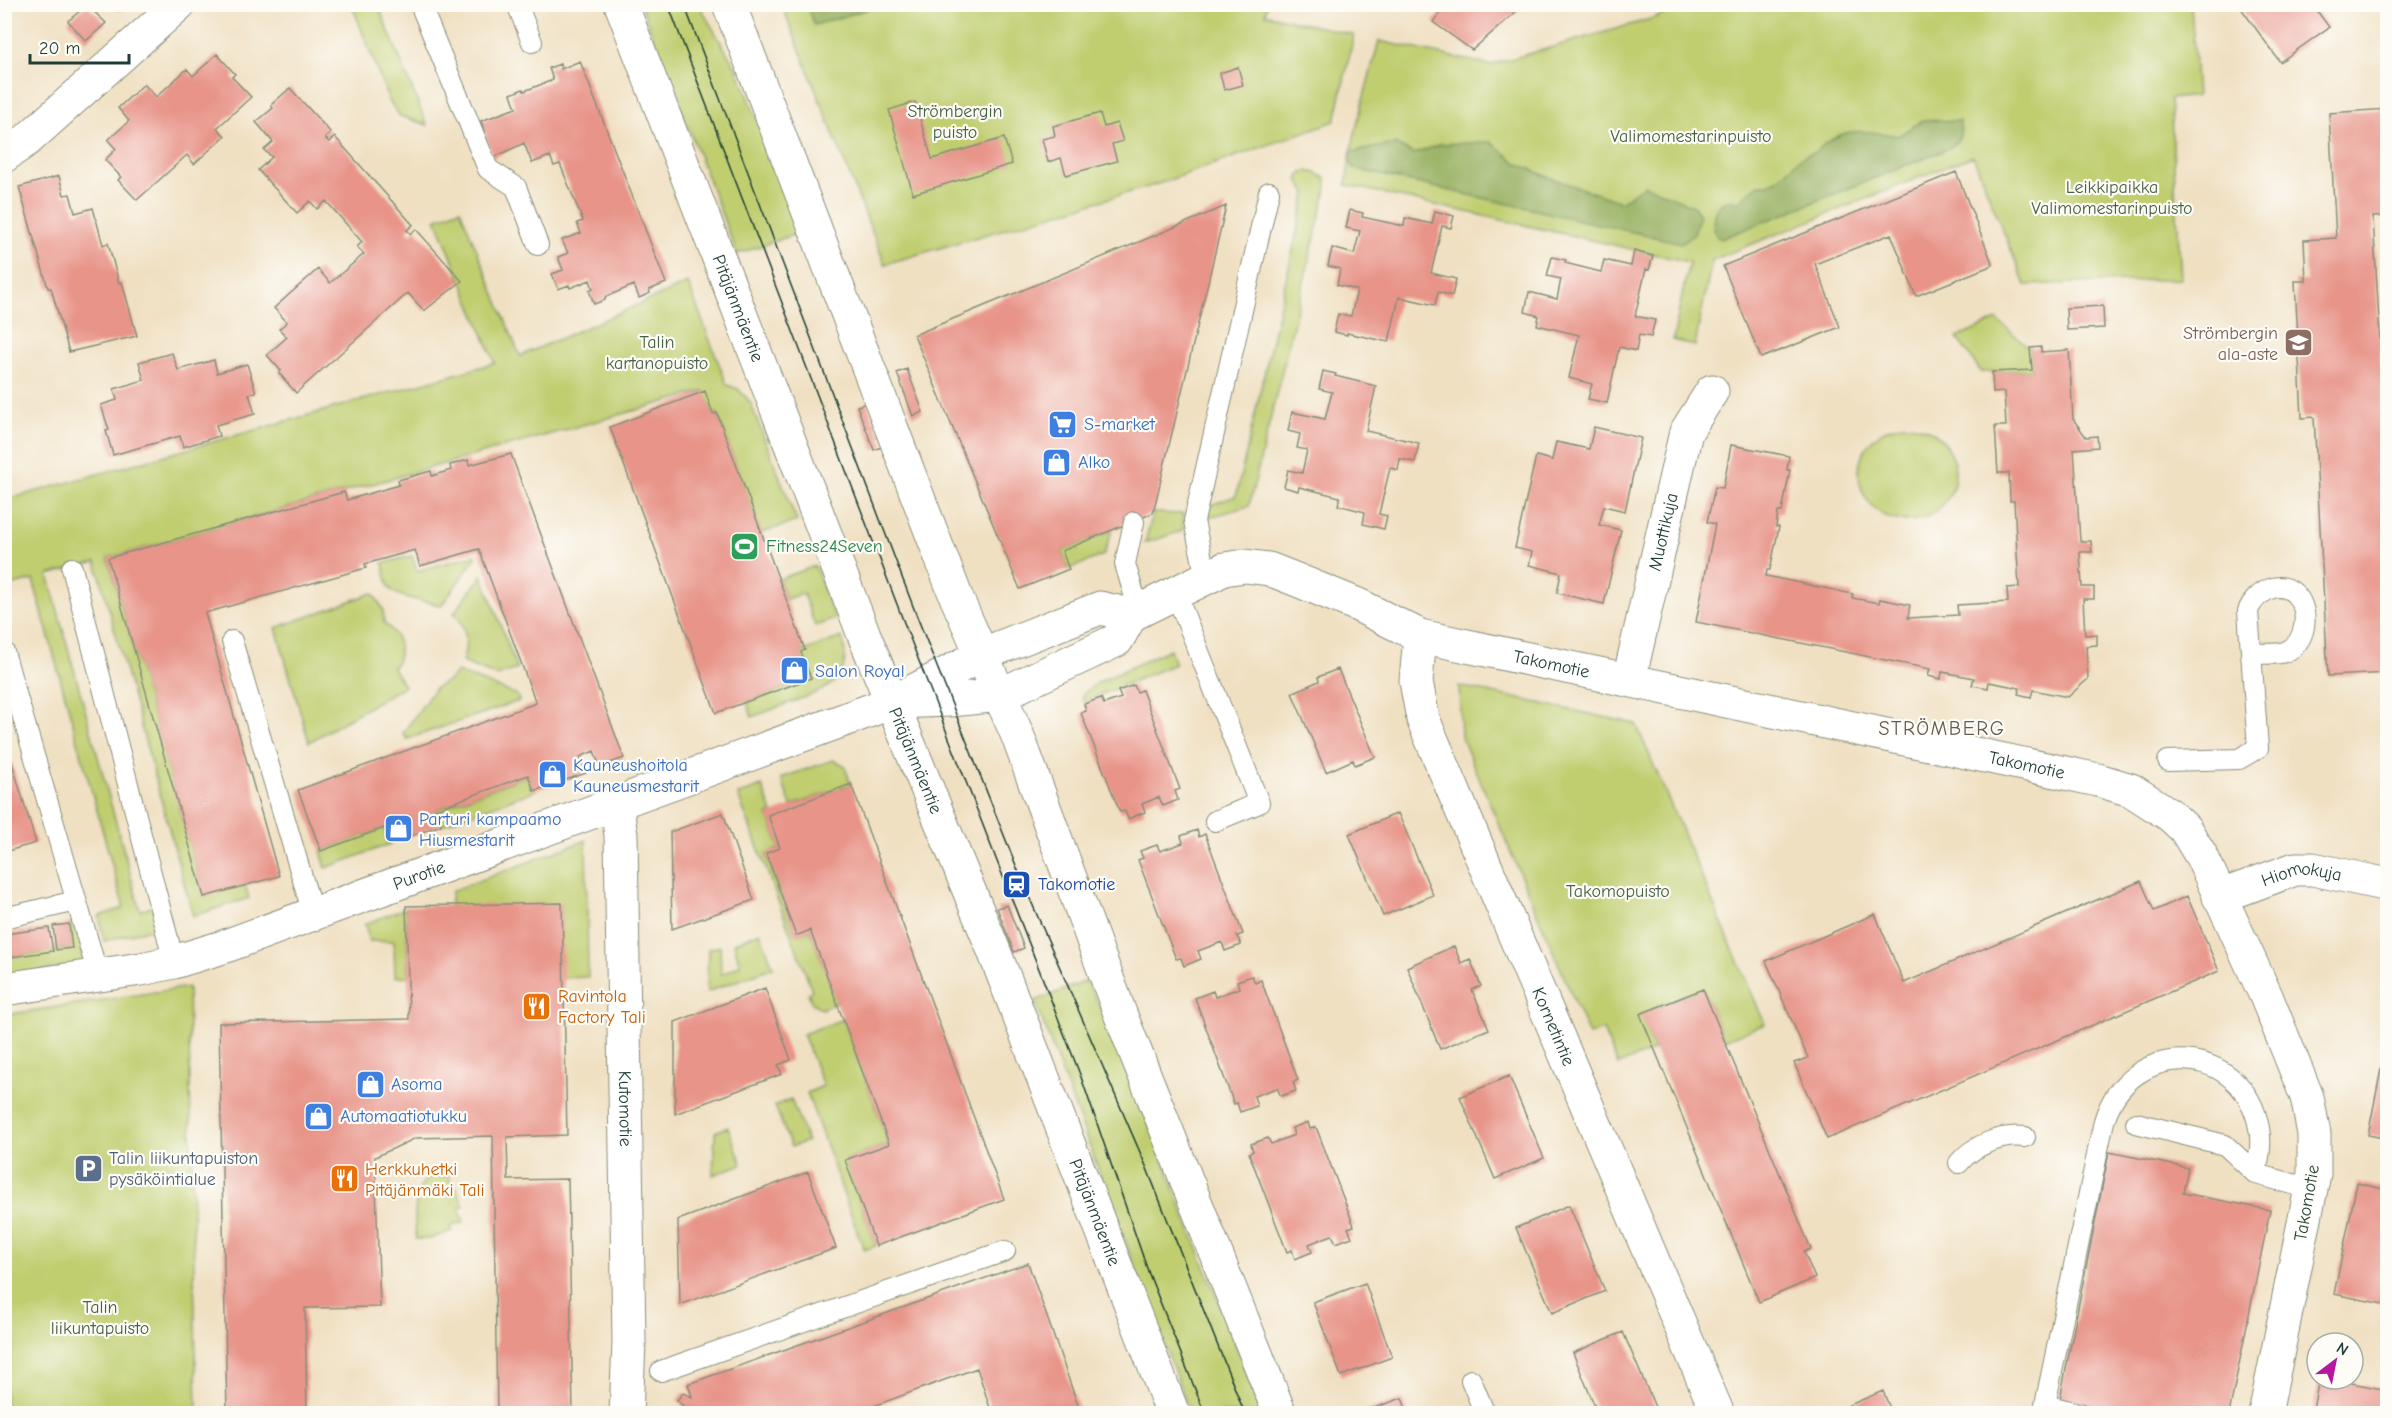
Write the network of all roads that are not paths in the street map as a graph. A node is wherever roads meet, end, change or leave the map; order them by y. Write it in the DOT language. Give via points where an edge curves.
graph roads {
  1 [pos="179,4"];
  2 [pos="420,4"];
  3 [pos="517,4"];
  4 [pos="621,4"];
  5 [pos="729,4"];
  6 [pos="532,42"];
  7 [pos="4,156"];
  8 [pos="1269,192"];
  9 [pos="538,245"];
  10 [pos="1712,391"];
  11 [pos="1134,522"];
  12 [pos="72,568"];
  13 [pos="1206,578"];
  14 [pos="1176,594"];
  15 [pos="1135,613"];
  16 [pos="1420,636"];
  17 [pos="232,641"];
  18 [pos="4,652"];
  19 [pos="983,654"];
  20 [pos="2252,654"];
  21 [pos="1629,680"];
  22 [pos="1000,695"];
  23 [pos="893,702"];
  24 [pos="2168,761"];
  25 [pos="616,803"];
  26 [pos="1215,821"];
  27 [pos="2388,885"];
  28 [pos="2219,897"];
  29 [pos="76,901"];
  30 [pos="313,914"];
  31 [pos="4,918"];
  32 [pos="174,962"];
  33 [pos="98,975"];
  34 [pos="4,989"];
  35 [pos="2136,1123"];
  36 [pos="2025,1137"];
  37 [pos="1959,1163"];
  38 [pos="2256,1174"];
  39 [pos="2311,1189"];
  40 [pos="1005,1251"];
  41 [pos="661,1371"];
  42 [pos="1471,1380"];
  43 [pos="626,1413"];
  44 [pos="1173,1413"];
  45 [pos="1280,1413"];
  46 [pos="1485,1413"];
  47 [pos="1718,1413"];
  48 [pos="2082,1413"];
  49 [pos="2265,1413"];
  1 -- 7 [label="street" via="27,140"];
  2 -- 9 [label="lane" via="488,169 516,187"];
  3 -- 6 [label="lane"];
  4 -- 23 [label="street, Pitäjänmäentie"];
  5 -- 19 [label="street" via="957,599"];
  8 -- 13 [label="lane" via="1194,521"];
  10 -- 21 [label="street, Muottikuja" via="1686,432"];
  11 -- 15 [label="lane" via="1125,564"];
  12 -- 32 [label="lane"];
  13 -- 14 [label="street, Takomotie"];
  13 -- 16 [label="street, Takomotie" via="1224,569 1269,569 1358,605"];
  14 -- 15 [label="street, Takomotie"];
  14 -- 26 [label="lane" via="1259,803"];
  15 -- 19 [label="street" via="1100,608"];
  15 -- 22 [label="street" via="1117,640"];
  16 -- 21 [label="street, Takomotie"];
  16 -- 47 [label="street, Kornetintie" via="1416,681 1423,719"];
  17 -- 30 [label="lane"];
  18 -- 29 [label="lane"];
  19 -- 22 [label="street"];
  19 -- 23 [label="street"];
  20 -- 24 [label="lane" via="2258,748 2239,759"];
  21 -- 28 [label="street, Takomotie" via="2131,790 2152,801 2185,829"];
  22 -- 23 [label="street"];
  22 -- 45 [label="street" via="1121,1016"];
  23 -- 25 [label="street, Purotie"];
  23 -- 44 [label="street, Pitäjänmäentie"];
  25 -- 30 [label="street, Purotie"];
  25 -- 43 [label="street, Kutomotie" via="621,846 629,1342"];
  27 -- 28 [label="street, Hiomokuja" via="2313,869 2295,869"];
  28 -- 39 [label="street, Takomotie" via="2266,996 2307,1097 2316,1153"];
  29 -- 31 [label="lane"];
  29 -- 33 [label="lane"];
  30 -- 32 [label="street, Purotie"];
  32 -- 33 [label="street, Purotie"];
  33 -- 34 [label="street, Purotie"];
  35 -- 38 [label="lane" via="2225,1145"];
  36 -- 37 [label="lane" via="2012,1136 1968,1152"];
  38 -- 39 [label="lane"];
  38 -- 48 [label="lane" via="2261,1149 2255,1116 2244,1092 2222,1071 2178,1059 2148,1066 2114,1096 2104,1120 2045,1405"];
  39 -- 49 [label="street, Takomotie"];
  40 -- 41 [label="lane"];
  42 -- 46 [label="lane"];
}
